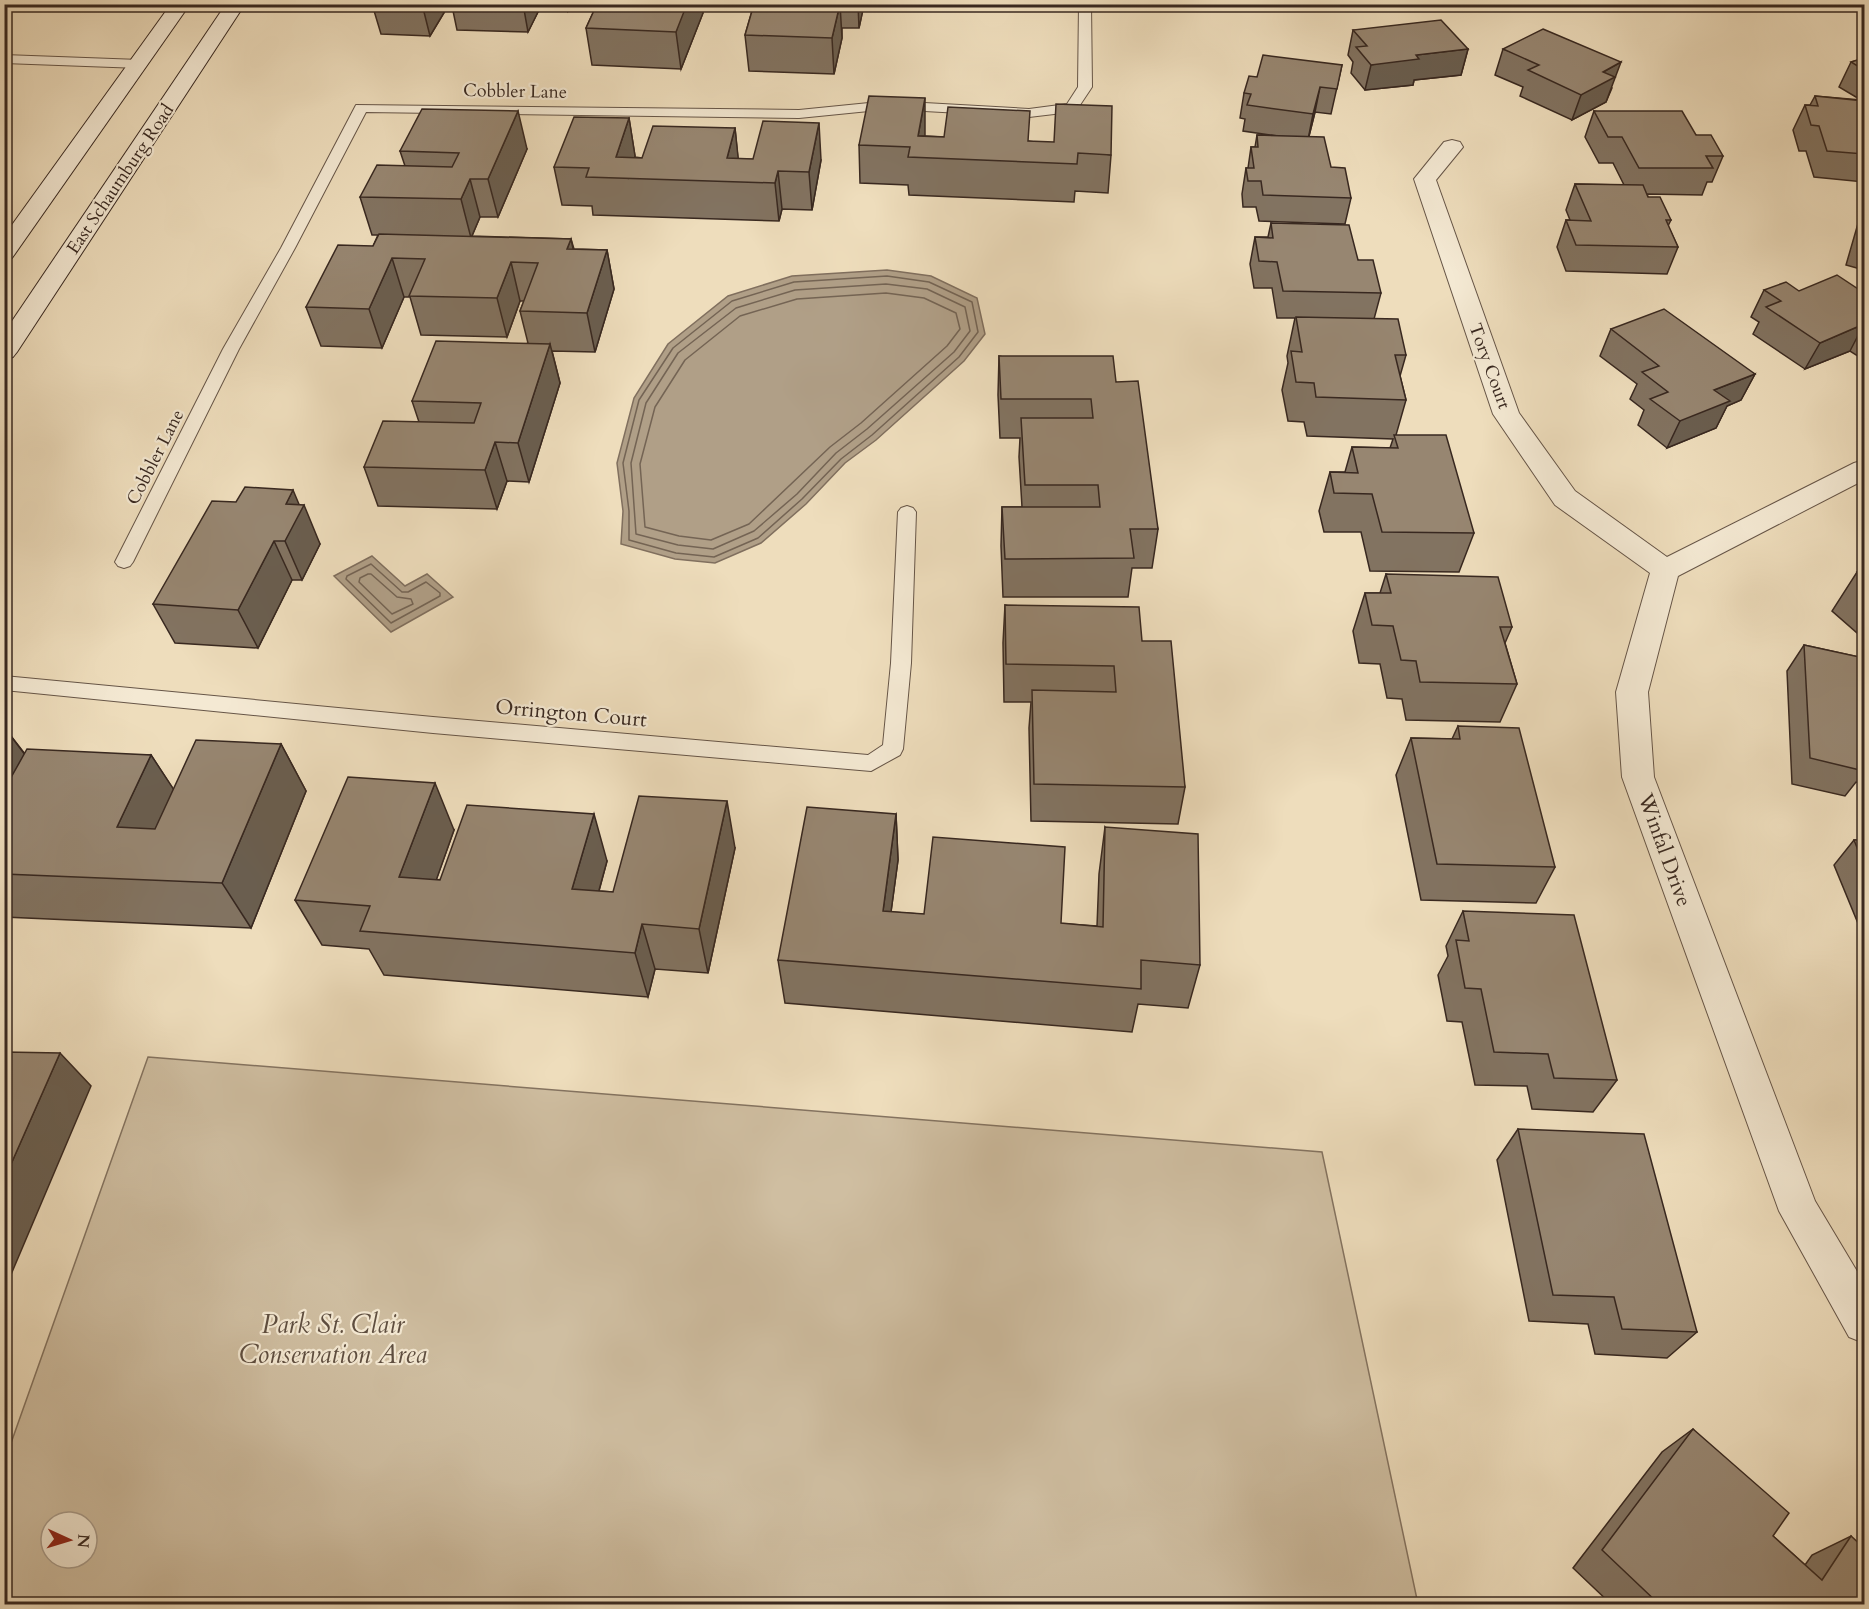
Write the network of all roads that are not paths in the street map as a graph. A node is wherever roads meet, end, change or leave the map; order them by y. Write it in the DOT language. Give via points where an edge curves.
graph roads {
  1 [pos="181,4"];
  2 [pos="236,4"];
  3 [pos="1085,4"];
  4 [pos="4,59"];
  5 [pos="140,64"];
  6 [pos="1452,147"];
  7 [pos="4,253"];
  8 [pos="4,352"];
  9 [pos="1864,470"];
  10 [pos="907,512"];
  11 [pos="124,562"];
  12 [pos="1665,570"];
  13 [pos="4,683"];
  14 [pos="1864,1322"];
  1 -- 5 [label="street"];
  2 -- 8 [label="street, East Schaumburg Road"];
  3 -- 11 [label="lane, Cobbler Lane" via="1085,87 1071,108 1029,113 889,105 799,114 361,108 231,349"];
  4 -- 5 [label="lane"];
  5 -- 7 [label="street"];
  6 -- 12 [label="street, Tory Court" via="1425,179 1506,414 1565,498"];
  9 -- 12 [label="street"];
  10 -- 13 [label="lane, Orrington Court" via="901,663 892,749 871,763"];
  12 -- 14 [label="street, Winfal Drive" via="1632,692 1638,777 1799,1210"];
}
